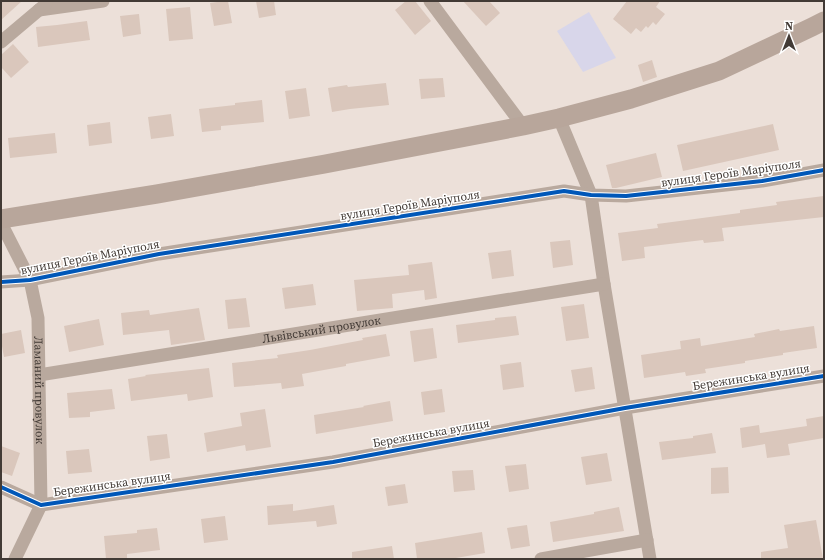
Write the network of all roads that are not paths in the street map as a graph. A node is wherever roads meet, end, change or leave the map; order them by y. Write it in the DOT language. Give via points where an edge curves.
graph roads {
  1 [pos="49,1"];
  2 [pos="103,1"];
  3 [pos="437,3"];
  4 [pos="39,10"];
  5 [pos="824,21"];
  6 [pos="1,42"];
  7 [pos="559,118"];
  8 [pos="522,126"];
  9 [pos="824,170"];
  10 [pos="591,194"];
  11 [pos="1,219"];
  12 [pos="1,223"];
  13 [pos="30,280"];
  14 [pos="1,282"];
  15 [pos="604,284"];
  16 [pos="39,375"];
  17 [pos="824,376"];
  18 [pos="625,408"];
  19 [pos="1,487"];
  20 [pos="41,505"];
  21 [pos="647,540"];
  22 [pos="15,559"];
  23 [pos="541,559"];
  24 [pos="650,559"];
  1 -- 4 [label="street"];
  2 -- 4 [label="street"];
  3 -- 8 [label="street"];
  4 -- 6 [label="street"];
  5 -- 7 [label="main road" via="719,71 631,99"];
  7 -- 8 [label="main road"];
  7 -- 10 [label="street"];
  8 -- 11 [label="main road" via="157,194"];
  9 -- 10 [label="street, вулиця Героїв Маріуполя" via="626,196"];
  10 -- 13 [label="street, вулиця Героїв Маріуполя" via="564,191 159,254"];
  10 -- 15 [label="street"];
  12 -- 13 [label="street, Ламаний провулок"];
  13 -- 14 [label="street, вулиця Героїв Маріуполя"];
  13 -- 16 [label="street, Ламаний провулок" via="38,318"];
  15 -- 16 [label="street, Львівський провулок"];
  15 -- 18 [label="street"];
  16 -- 20 [label="street, Ламаний провулок"];
  17 -- 18 [label="street, Бережинська вулиця"];
  18 -- 20 [label="street, Бережинська вулиця" via="333,462"];
  18 -- 21 [label="street"];
  19 -- 20 [label="street"];
  20 -- 22 [label="street, Ламаний провулок"];
  21 -- 23 [label="street"];
  21 -- 24 [label="street"];
}
